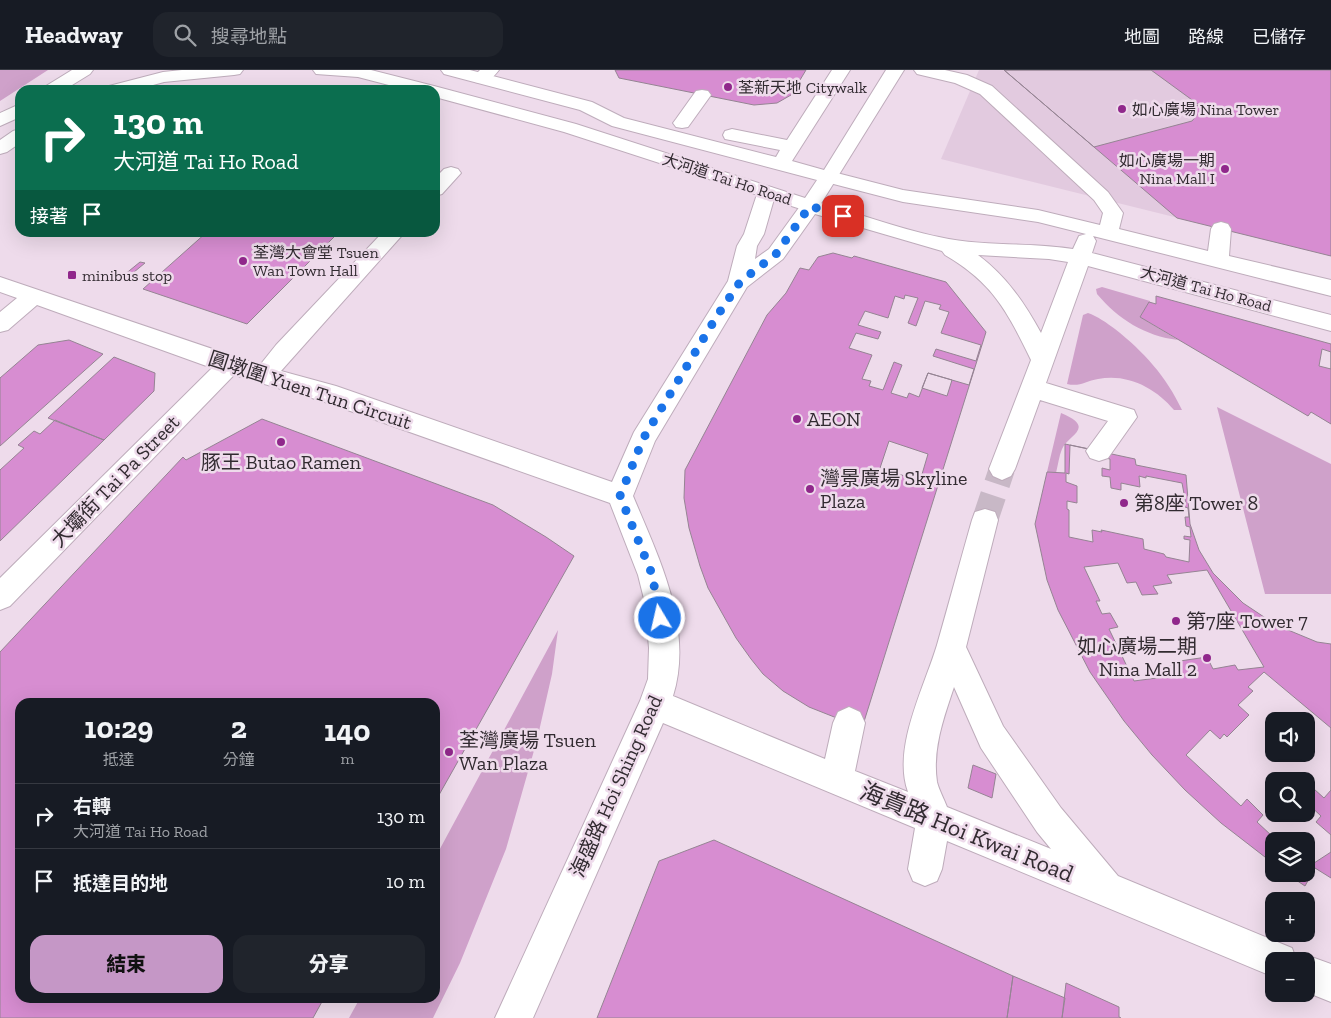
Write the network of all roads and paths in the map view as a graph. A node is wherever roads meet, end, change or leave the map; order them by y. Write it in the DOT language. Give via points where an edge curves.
graph roads {
  1 [pos="84,70"];
  2 [pos="123,70"];
  3 [pos="234,70"];
  4 [pos="322,70"];
  5 [pos="450,70"];
  6 [pos="841,70"];
  7 [pos="895,70"];
  8 [pos="923,70"];
  9 [pos="355,71"];
  10 [pos="486,74"];
  11 [pos="60,85"];
  12 [pos="110,85"];
  13 [pos="122,85"];
  14 [pos="409,85"];
  15 [pos="440,93"];
  16 [pos="702,95"];
  17 [pos="586,106"];
  18 [pos="15,112"];
  19 [pos="0,121"];
  20 [pos="682,122"];
  21 [pos="15,138"];
  22 [pos="792,147"];
  23 [pos="0,148"];
  24 [pos="781,165"];
  25 [pos="451,172"];
  26 [pos="829,177"];
  27 [pos="440,184"];
  28 [pos="766,192"];
  29 [pos="810,206"];
  30 [pos="1221,229"];
  31 [pos="1099,230"];
  32 [pos="390,237"];
  33 [pos="939,244"];
  34 [pos="1081,257"];
  35 [pos="1218,260"];
  36 [pos="740,282"];
  37 [pos="0,284"];
  38 [pos="1331,288"];
  39 [pos="33,297"];
  40 [pos="1331,322"];
  41 [pos="0,324"];
  42 [pos="1042,359"];
  43 [pos="230,365"];
  44 [pos="266,374"];
  45 [pos="1032,388"];
  46 [pos="1099,451"];
  47 [pos="1002,468"];
  48 [pos="620,496"];
  49 [pos="985,520"];
  50 [pos="0,598"];
  51 [pos="952,647"];
  52 [pos="655,704"];
  53 [pos="849,723"];
  54 [pos="836,780"];
  55 [pos="934,818"];
  56 [pos="925,869"];
  57 [pos="1108,889"];
  58 [pos="1265,955"];
  59 [pos="1315,977"];
  60 [pos="1331,983"];
  61 [pos="514,1018"];
  1 -- 11 [label="street"];
  2 -- 12 [label="street"];
  3 -- 13 [label="street" via="163,77"];
  4 -- 9 [label="street"];
  5 -- 10 [label="street, 大河道 Tai Ho Road"];
  6 -- 22 [label="street"];
  7 -- 26 [label="street"];
  8 -- 31 [label="street" via="961,79 986,90 1101,196 1113,213"];
  9 -- 14 [label="street"];
  10 -- 17 [label="street, 大河道 Tai Ho Road"];
  15 -- 28 [label="street, 大河道 Tai Ho Road" via="570,128"];
  16 -- 20 [label="street"];
  17 -- 20 [label="street" via="628,109"];
  17 -- 24 [label="street, 大河道 Tai Ho Road" via="618,122"];
  18 -- 19 [label="street"];
  20 -- 22 [label="street"];
  21 -- 23 [label="street"];
  22 -- 24 [label="street"];
  24 -- 26 [label="street, 大河道 Tai Ho Road"];
  24 -- 28 [label="street"];
  25 -- 27 [label="street"];
  26 -- 29 [label="street"];
  26 -- 31 [label="street, 大河道 Tai Ho Road" via="902,196 1010,211"];
  28 -- 29 [label="street, 大河道 Tai Ho Road"];
  28 -- 36 [label="street" via="754,234 747,246"];
  29 -- 33 [label="street, 大河道 Tai Ho Road"];
  29 -- 36 [label="street" via="776,254"];
  30 -- 35 [label="street"];
  31 -- 34 [label="street"];
  31 -- 35 [label="street, 大河道 Tai Ho Road"];
  32 -- 44 [label="street"];
  33 -- 34 [label="street, 大河道 Tai Ho Road"];
  33 -- 42 [label="street" via="968,258 994,278 1015,305"];
  34 -- 40 [label="street, 大河道 Tai Ho Road"];
  34 -- 42 [label="street"];
  35 -- 38 [label="street, 大河道 Tai Ho Road"];
  36 -- 48 [label="street" via="643,439"];
  37 -- 39 [label="street, 圓墩圍 Yuen Tun Circuit"];
  39 -- 41 [label="street"];
  39 -- 43 [label="street, 圓墩圍 Yuen Tun Circuit"];
  42 -- 45 [label="street"];
  43 -- 44 [label="street, 圓墩圍 Yuen Tun Circuit"];
  43 -- 50 [label="street, 大壩街 Tai Pa Street"];
  44 -- 48 [label="street, 圓墩圍 Yuen Tun Circuit"];
  45 -- 46 [label="street" via="1125,416"];
  45 -- 47 [label="street"];
  48 -- 52 [label="street, 海盛路 Hoi Shing Road" via="652,574 658,603 664,656"];
  49 -- 51 [label="street"];
  51 -- 55 [label="street" via="924,731 920,758 921,783"];
  51 -- 57 [label="street" via="992,737 1049,820"];
  52 -- 54 [label="street, 海貴路 Hoi Kwai Road"];
  52 -- 61 [label="street, 海盛路 Hoi Shing Road"];
  53 -- 54 [label="street"];
  54 -- 55 [label="street, 海貴路 Hoi Kwai Road"];
  55 -- 56 [label="street"];
  55 -- 57 [label="street, 海貴路 Hoi Kwai Road"];
  57 -- 58 [label="street, 海貴路 Hoi Kwai Road"];
  59 -- 60 [label="street"];
}
